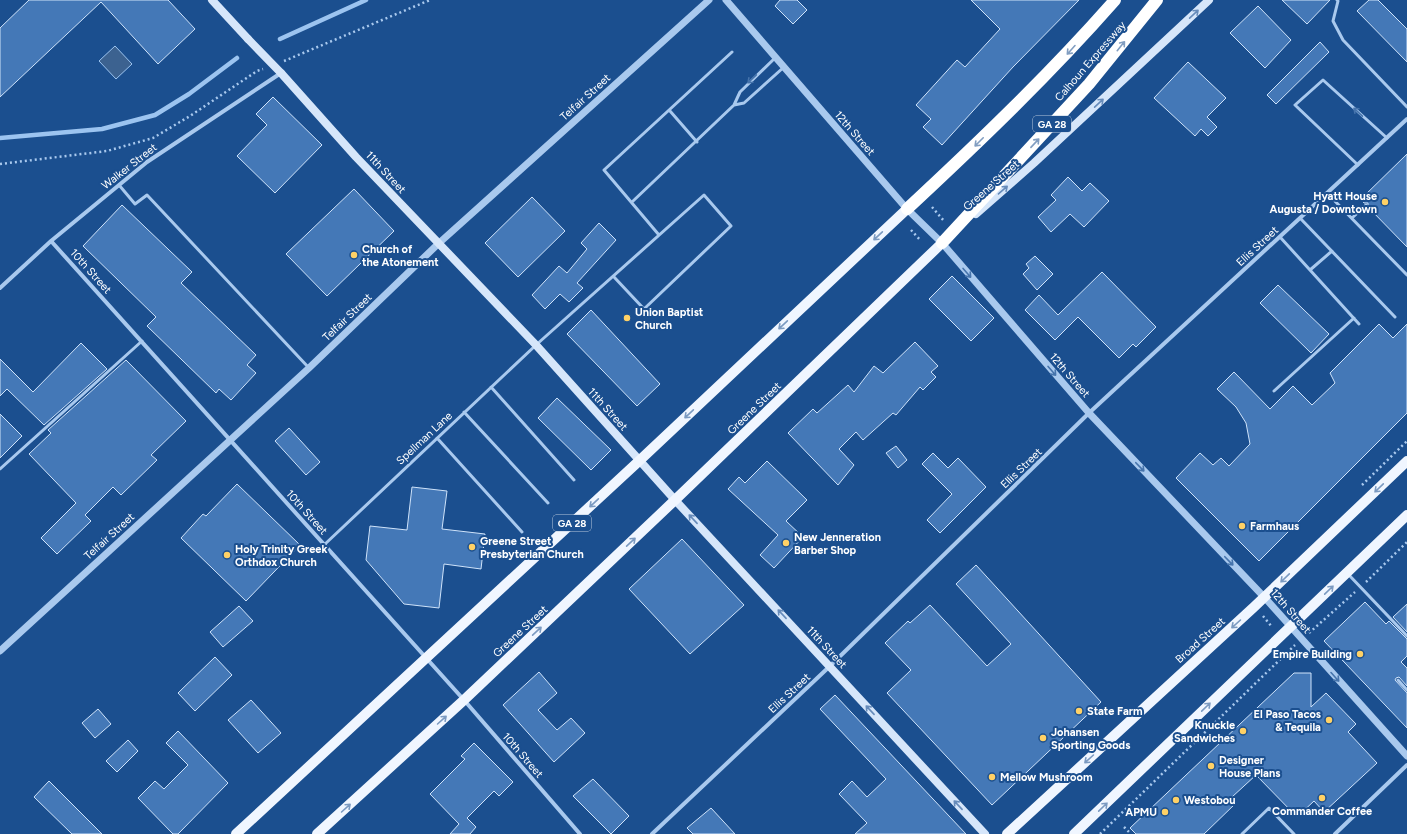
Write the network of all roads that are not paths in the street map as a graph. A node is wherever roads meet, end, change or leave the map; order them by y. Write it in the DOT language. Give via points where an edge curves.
graph roads {
  1 [pos="212,0"];
  2 [pos="709,0"];
  3 [pos="726,0"];
  4 [pos="1115,0"];
  5 [pos="1157,0"];
  6 [pos="1209,0"];
  7 [pos="1338,0"];
  8 [pos="732,52"];
  9 [pos="775,57"];
  10 [pos="784,67"];
  11 [pos="281,73"];
  12 [pos="734,105"];
  13 [pos="1407,107"];
  14 [pos="670,111"];
  15 [pos="1407,119"];
  16 [pos="1387,138"];
  17 [pos="697,142"];
  18 [pos="1358,165"];
  19 [pos="119,185"];
  20 [pos="1327,193"];
  21 [pos="632,202"];
  22 [pos="1366,205"];
  23 [pos="907,209"];
  24 [pos="1300,218"];
  25 [pos="1352,218"];
  26 [pos="659,236"];
  27 [pos="1280,237"];
  28 [pos="51,241"];
  29 [pos="942,243"];
  30 [pos="438,244"];
  31 [pos="1332,251"];
  32 [pos="1310,270"];
  33 [pos="1407,275"];
  34 [pos="614,277"];
  35 [pos="0,288"];
  36 [pos="1395,317"];
  37 [pos="1354,318"];
  38 [pos="1360,324"];
  39 [pos="142,341"];
  40 [pos="536,345"];
  41 [pos="309,368"];
  42 [pos="491,387"];
  43 [pos="1274,390"];
  44 [pos="464,412"];
  45 [pos="1089,413"];
  46 [pos="437,438"];
  47 [pos="230,440"];
  48 [pos="639,461"];
  49 [pos="1407,461"];
  50 [pos="0,469"];
  51 [pos="574,480"];
  52 [pos="675,500"];
  53 [pos="548,502"];
  54 [pos="1407,515"];
  55 [pos="522,532"];
  56 [pos="324,544"];
  57 [pos="1346,573"];
  58 [pos="1265,598"];
  59 [pos="1290,626"];
  60 [pos="1407,636"];
  61 [pos="0,651"];
  62 [pos="426,658"];
  63 [pos="830,666"];
  64 [pos="1398,680"];
  65 [pos="1407,690"];
  66 [pos="464,700"];
  67 [pos="1407,756"];
  68 [pos="1407,765"];
  69 [pos="236,834"];
  70 [pos="317,834"];
  71 [pos="580,834"];
  72 [pos="652,834"];
  73 [pos="984,834"];
  74 [pos="1007,834"];
  75 [pos="1075,834"];
  76 [pos="1242,834"];
  77 [pos="1294,834"];
  78 [pos="1335,834"];
  1 -- 11 [label="main road, 11th Street, bridge"];
  2 -- 30 [label="street, Telfair Street"];
  3 -- 9 [label="street, 12th Street"];
  4 -- 23 [label="highway, Calhoun Expressway / GA 28, one-way" via="1063,59"];
  29 -- 5 [label="highway, Calhoun Expressway / GA 28, one-way" via="1089,84"];
  29 -- 6 [label="main road, Greene Street, one-way" via="1034,163"];
  7 -- 13 [label="lane" via="1333,21 1343,40"];
  8 -- 14 [label="lane"];
  9 -- 10 [label="street, 12th Street"];
  9 -- 12 [label="lane, one-way" via="740,92"];
  10 -- 12 [label="lane" via="744,102"];
  10 -- 23 [label="street, 12th Street"];
  11 -- 19 [label="street, Walker Street" via="147,162"];
  11 -- 30 [label="main road, 11th Street"];
  12 -- 17 [label="lane"];
  14 -- 17 [label="lane"];
  14 -- 21 [label="lane" via="604,170"];
  15 -- 16 [label="street, Ellis Street"];
  16 -- 18 [label="street, Ellis Street"];
  16 -- 18 [label="lane, one-way" via="1323,80 1295,105"];
  17 -- 21 [label="lane"];
  18 -- 20 [label="street, Ellis Street"];
  19 -- 28 [label="street, Walker Street"];
  19 -- 41 [label="lane" via="135,204 147,195"];
  20 -- 24 [label="street, Ellis Street"];
  20 -- 25 [label="lane"];
  21 -- 26 [label="lane"];
  22 -- 25 [label="lane"];
  23 -- 29 [label="street, 12th Street"];
  23 -- 48 [label="main road, GA 28, one-way"];
  24 -- 27 [label="street, Ellis Street"];
  24 -- 31 [label="lane"];
  25 -- 33 [label="lane"];
  26 -- 34 [label="lane, Spellman Lane"];
  26 -- 34 [label="lane, Spellman Lane" via="704,195 731,226 644,309"];
  27 -- 32 [label="lane"];
  27 -- 45 [label="street, Ellis Street"];
  28 -- 35 [label="street, Walker Street"];
  28 -- 39 [label="street, 10th Street"];
  29 -- 45 [label="street, 12th Street, one-way"];
  29 -- 52 [label="main road, Greene Street / GA 28"];
  30 -- 40 [label="main road, 11th Street"];
  30 -- 41 [label="street, Telfair Street"];
  31 -- 32 [label="lane"];
  31 -- 36 [label="lane"];
  32 -- 37 [label="lane"];
  34 -- 40 [label="lane, Spellman Lane"];
  37 -- 38 [label="lane"];
  37 -- 43 [label="lane"];
  39 -- 47 [label="street, 10th Street"];
  39 -- 50 [label="lane"];
  40 -- 42 [label="lane, Spellman Lane"];
  40 -- 48 [label="main road, 11th Street"];
  41 -- 47 [label="street, Telfair Street"];
  42 -- 44 [label="lane, Spellman Lane"];
  42 -- 51 [label="lane"];
  44 -- 46 [label="lane, Spellman Lane"];
  44 -- 53 [label="lane"];
  45 -- 58 [label="street, 12th Street, one-way"];
  45 -- 63 [label="street, Ellis Street"];
  46 -- 55 [label="lane"];
  46 -- 56 [label="lane, Spellman Lane"];
  47 -- 56 [label="street, 10th Street"];
  47 -- 61 [label="street, Telfair Street"];
  48 -- 52 [label="main road, 11th Street"];
  48 -- 62 [label="main road, GA 28, one-way"];
  49 -- 58 [label="main road, Broad Street, one-way"];
  63 -- 52 [label="main road, 11th Street, one-way"];
  66 -- 52 [label="main road, Greene Street / GA 28, one-way"];
  54 -- 57 [label="main road"];
  56 -- 62 [label="street, 10th Street"];
  59 -- 57 [label="main road, one-way"];
  57 -- 60 [label="lane"];
  58 -- 59 [label="street, 12th Street"];
  58 -- 74 [label="main road, Broad Street, one-way"];
  59 -- 67 [label="street, 12th Street, one-way"];
  75 -- 59 [label="main road, one-way"];
  62 -- 66 [label="street, 10th Street"];
  62 -- 69 [label="main road, GA 28"];
  63 -- 72 [label="street, Ellis Street"];
  73 -- 63 [label="main road, 11th Street, one-way"];
  64 -- 65 [label="lane"];
  70 -- 66 [label="main road, Greene Street / GA 28, one-way"];
  66 -- 71 [label="street, 10th Street"];
  68 -- 78 [label="street"];
  76 -- 77 [label="lane" via="1269,808"];
}
